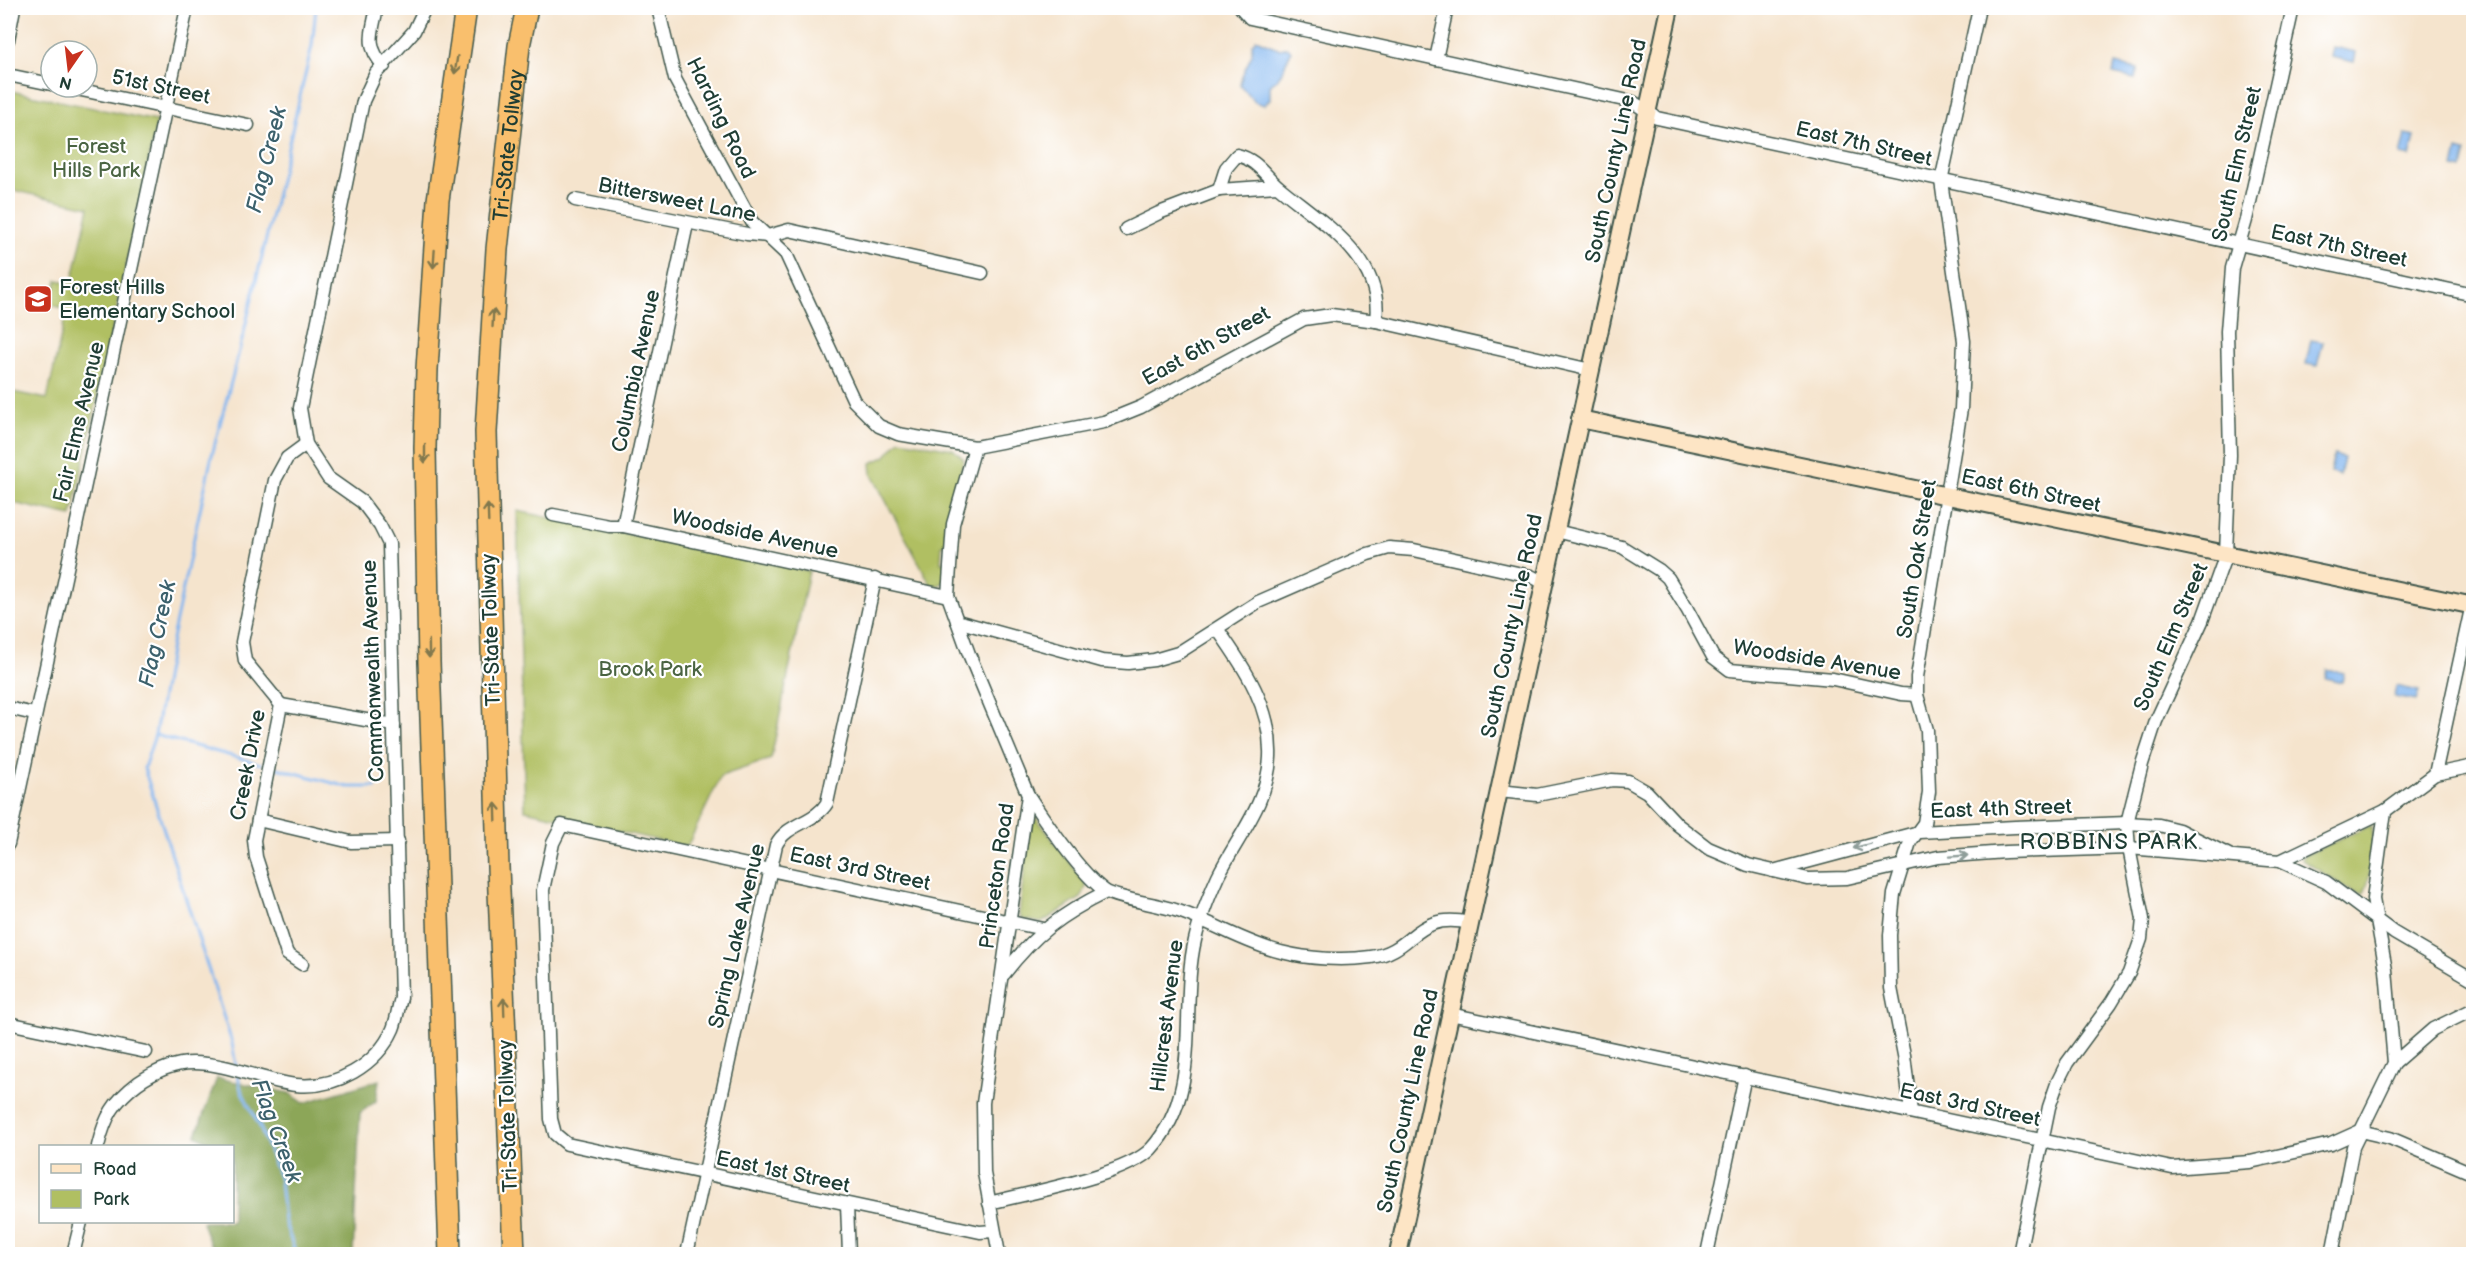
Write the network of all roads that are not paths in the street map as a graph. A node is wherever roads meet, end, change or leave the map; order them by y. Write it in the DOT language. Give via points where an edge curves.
graph roads {
  1 [pos="14,8"];
  2 [pos="187,8"];
  3 [pos="377,8"];
  4 [pos="425,8"];
  5 [pos="466,8"];
  6 [pos="527,8"];
  7 [pos="658,8"];
  8 [pos="1241,8"];
  9 [pos="1447,8"];
  10 [pos="1670,8"];
  11 [pos="1979,8"];
  12 [pos="2292,8"];
  13 [pos="8,40"];
  14 [pos="1436,59"];
  15 [pos="384,66"];
  16 [pos="8,75"];
  17 [pos="39,81"];
  18 [pos="99,94"];
  19 [pos="164,107"];
  20 [pos="1647,110"];
  21 [pos="248,125"];
  22 [pos="1941,181"];
  23 [pos="1277,186"];
  24 [pos="1219,190"];
  25 [pos="575,200"];
  26 [pos="687,224"];
  27 [pos="1126,229"];
  28 [pos="768,236"];
  29 [pos="2239,244"];
  30 [pos="982,273"];
  31 [pos="2474,295"];
  32 [pos="1376,321"];
  33 [pos="1591,370"];
  34 [pos="1580,419"];
  35 [pos="306,444"];
  36 [pos="975,447"];
  37 [pos="1947,496"];
  38 [pos="553,514"];
  39 [pos="623,526"];
  40 [pos="1556,531"];
  41 [pos="2226,554"];
  42 [pos="875,579"];
  43 [pos="1544,583"];
  44 [pos="948,596"];
  45 [pos="2473,602"];
  46 [pos="957,621"];
  47 [pos="1218,630"];
  48 [pos="1917,695"];
  49 [pos="281,705"];
  50 [pos="8,708"];
  51 [pos="34,714"];
  52 [pos="394,725"];
  53 [pos="2474,766"];
  54 [pos="2435,774"];
  55 [pos="1499,791"];
  56 [pos="1028,795"];
  57 [pos="2385,811"];
  58 [pos="258,820"];
  59 [pos="2127,823"];
  60 [pos="1919,832"];
  61 [pos="398,841"];
  62 [pos="8,844"];
  63 [pos="2129,848"];
  64 [pos="2233,857"];
  65 [pos="2280,861"];
  66 [pos="1902,866"];
  67 [pos="770,870"];
  68 [pos="1769,872"];
  69 [pos="1106,892"];
  70 [pos="1201,918"];
  71 [pos="2375,918"];
  72 [pos="1010,922"];
  73 [pos="1470,923"];
  74 [pos="1043,929"];
  75 [pos="302,964"];
  76 [pos="1003,975"];
  77 [pos="2474,980"];
  78 [pos="2474,1009"];
  79 [pos="1450,1014"];
  80 [pos="8,1023"];
  81 [pos="146,1052"];
  82 [pos="2394,1063"];
  83 [pos="1745,1076"];
  84 [pos="1911,1112"];
  85 [pos="2360,1131"];
  86 [pos="2043,1142"];
  87 [pos="567,1144"];
  88 [pos="98,1145"];
  89 [pos="703,1174"];
  90 [pos="2474,1174"];
  91 [pos="988,1203"];
  92 [pos="847,1205"];
  93 [pos="81,1223"];
  94 [pos="993,1231"];
  95 [pos="74,1254"];
  96 [pos="450,1254"];
  97 [pos="514,1254"];
  98 [pos="687,1254"];
  99 [pos="849,1254"];
  100 [pos="999,1254"];
  101 [pos="1398,1254"];
  102 [pos="1707,1254"];
  103 [pos="2019,1254"];
  104 [pos="2332,1254"];
  1 -- 13 [label="street"];
  2 -- 19 [label="street, Fair Elms Avenue"];
  3 -- 15 [label="street" via="371,39 373,54"];
  4 -- 15 [label="street, Commonwealth Avenue" via="414,31"];
  5 -- 96 [label="highway, one-way" via="438,200 425,448"];
  97 -- 6 [label="highway, Tri-State Tollway, one-way" via="486,432 497,249 519,46"];
  7 -- 28 [label="street, Harding Road" via="675,79 752,222"];
  8 -- 14 [label="street, East 7th Street" via="1250,18"];
  9 -- 14 [label="street"];
  10 -- 20 [label="main road, South County Line Road"];
  11 -- 22 [label="street, South Oak Street"];
  12 -- 29 [label="street, South Elm Street"];
  14 -- 20 [label="street, East 7th Street" via="1633,102"];
  15 -- 35 [label="street, Commonwealth Avenue" via="376,73 363,101 300,408"];
  16 -- 17 [label="street"];
  18 -- 19 [label="street, 51st Street"];
  19 -- 21 [label="street, 51st Street"];
  19 -- 51 [label="street, Fair Elms Avenue" via="119,334"];
  20 -- 22 [label="street, East 7th Street" via="1657,118"];
  20 -- 33 [label="main road, South County Line Road"];
  22 -- 29 [label="street, East 7th Street"];
  22 -- 37 [label="street, South Oak Street" via="1964,341 1961,409"];
  23 -- 24 [label="street"];
  23 -- 24 [label="street" via="1251,158 1237,155 1226,168"];
  23 -- 32 [label="street" via="1357,255 1374,288 1378,304"];
  24 -- 27 [label="street"];
  25 -- 26 [label="street, Bittersweet Lane"];
  26 -- 28 [label="street, Bittersweet Lane"];
  26 -- 39 [label="street, Columbia Avenue"];
  28 -- 30 [label="street, Bittersweet Lane" via="789,230"];
  28 -- 36 [label="street, East 6th Street" via="786,254 854,401 879,426 898,435"];
  29 -- 31 [label="street, East 7th Street"];
  29 -- 41 [label="street, South Elm Street" via="2232,268 2227,332 2230,455"];
  32 -- 33 [label="street, East 6th Street"];
  32 -- 36 [label="street, East 6th Street" via="1331,315 1304,319 1141,407 1104,422"];
  33 -- 34 [label="main road, South County Line Road"];
  34 -- 37 [label="main road, East 6th Street"];
  34 -- 40 [label="main road, South County Line Road"];
  35 -- 49 [label="street, Creek Drive" via="287,458 275,480 242,642 245,661"];
  35 -- 52 [label="street, Commonwealth Avenue" via="328,478 362,502 389,544"];
  36 -- 44 [label="street, Princeton Road" via="953,524"];
  37 -- 41 [label="main road, East 6th Street"];
  37 -- 48 [label="street, South Oak Street"];
  38 -- 39 [label="street, Woodside Avenue"];
  39 -- 42 [label="street, Woodside Avenue"];
  40 -- 43 [label="main road, South County Line Road"];
  40 -- 48 [label="street, Woodside Avenue" via="1622,548 1659,570 1668,578 1713,657 1730,670 1833,679"];
  41 -- 45 [label="main road, East 6th Street"];
  41 -- 59 [label="street, South Elm Street" via="2202,621 2156,722"];
  42 -- 44 [label="street, Woodside Avenue"];
  42 -- 67 [label="street, Spring Lake Avenue" via="827,803 780,836"];
  43 -- 47 [label="street" via="1531,576 1389,548 1292,585 1258,602"];
  43 -- 55 [label="main road, South County Line Road"];
  44 -- 46 [label="street, Princeton Road"];
  45 -- 54 [label="street"];
  46 -- 47 [label="street" via="1102,661 1128,663 1178,653"];
  46 -- 56 [label="street, Princeton Road"];
  47 -- 70 [label="street, Hillcrest Avenue" via="1246,670 1266,715 1270,758 1260,802"];
  48 -- 60 [label="street, South Oak Street" via="1928,730 1929,759 1926,812"];
  49 -- 52 [label="street"];
  49 -- 58 [label="street, Creek Drive"];
  50 -- 51 [label="street"];
  51 -- 62 [label="street, Fair Elms Avenue"];
  52 -- 61 [label="street, Commonwealth Avenue"];
  53 -- 54 [label="street"];
  54 -- 57 [label="street, East 4th Street"];
  55 -- 68 [label="street, East 4th Street" via="1537,795 1612,780 1628,781 1647,792 1678,825 1708,848"];
  55 -- 73 [label="main road, South County Line Road"];
  56 -- 69 [label="street"];
  56 -- 72 [label="street, Princeton Road"];
  57 -- 65 [label="street, East 4th Street"];
  57 -- 71 [label="street" via="2373,899"];
  58 -- 61 [label="street" via="351,842"];
  58 -- 75 [label="street, Creek Drive" via="256,857 287,954"];
  59 -- 60 [label="street, East 4th Street"];
  59 -- 63 [label="street, South Elm Street"];
  59 -- 64 [label="street, East 4th Street" via="2179,830"];
  60 -- 66 [label="street, South Oak Street" via="1910,842"];
  60 -- 68 [label="street, East 4th Street, one-way"];
  61 -- 88 [label="street, Commonwealth Avenue" via="401,998 393,1029 376,1053 356,1073 328,1082 297,1085 210,1065 171,1066 150,1075 119,1097 102,1127"];
  63 -- 64 [label="street, East 4th Street"];
  66 -- 63 [label="street, East 4th Street, one-way" via="1938,857"];
  63 -- 86 [label="street, South Elm Street" via="2143,919 2139,951 2111,1003 2067,1063 2058,1081"];
  64 -- 65 [label="street, East 4th Street"];
  65 -- 71 [label="street, East 4th Street" via="2326,882"];
  66 -- 68 [label="street, East 4th Street" via="1828,879"];
  66 -- 84 [label="street, South Oak Street" via="1894,894 1890,960"];
  67 -- 72 [label="street, East 3rd Street"];
  67 -- 87 [label="street, East 3rd Street" via="562,825 553,843 543,890 551,1119 555,1134"];
  67 -- 89 [label="street, Spring Lake Avenue"];
  69 -- 70 [label="street"];
  69 -- 74 [label="street"];
  70 -- 73 [label="street" via="1280,952 1344,960 1375,957 1441,919"];
  70 -- 91 [label="street, Hillcrest Avenue" via="1190,964 1184,1076 1167,1126 1150,1149 1135,1161 1091,1176"];
  71 -- 77 [label="street, East 4th Street"];
  71 -- 82 [label="street" via="2386,970"];
  72 -- 74 [label="street, East 3rd Street"];
  72 -- 76 [label="street, Princeton Road"];
  73 -- 79 [label="main road, South County Line Road"];
  74 -- 76 [label="street"];
  76 -- 91 [label="street, Princeton Road" via="983,1104"];
  78 -- 82 [label="street" via="2433,1029"];
  79 -- 83 [label="street, East 3rd Street"];
  79 -- 101 [label="main road, South County Line Road"];
  80 -- 81 [label="street"];
  82 -- 85 [label="street"];
  83 -- 84 [label="street, East 3rd Street"];
  83 -- 102 [label="street"];
  84 -- 86 [label="street, East 3rd Street"];
  85 -- 86 [label="street, East 3rd Street" via="2307,1150 2250,1162 2183,1169"];
  85 -- 90 [label="street" via="2390,1138"];
  85 -- 104 [label="street" via="2349,1165"];
  86 -- 103 [label="street, South Elm Street"];
  87 -- 89 [label="street, East 1st Street"];
  89 -- 92 [label="street, East 1st Street"];
  89 -- 98 [label="street, Spring Lake Avenue"];
  91 -- 94 [label="street, Princeton Road"];
  92 -- 94 [label="street, East 1st Street" via="980,1232"];
  92 -- 99 [label="street"];
  93 -- 95 [label="street"];
  94 -- 100 [label="street, Princeton Road"];
}
